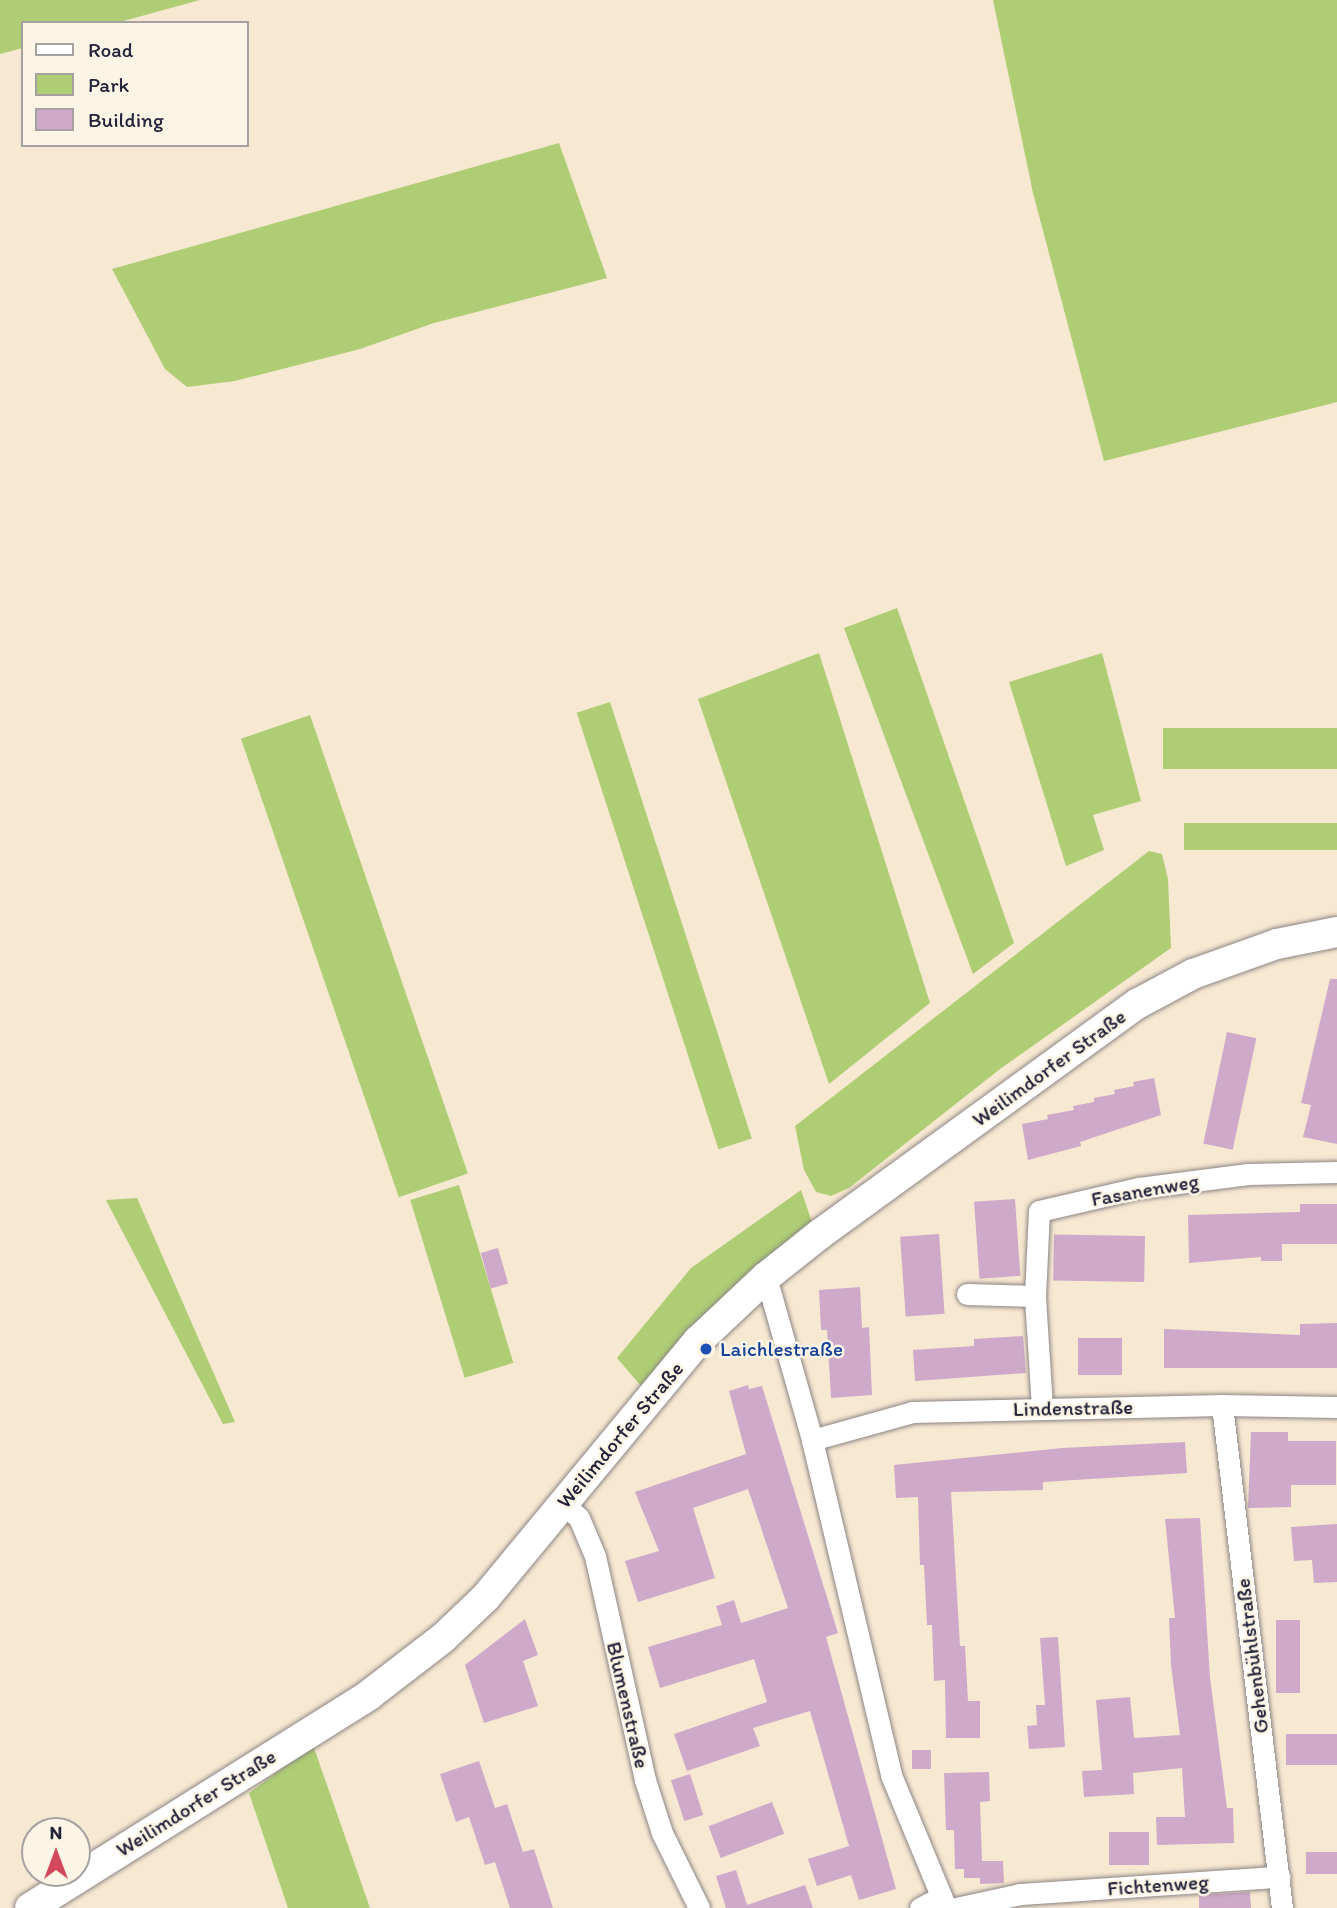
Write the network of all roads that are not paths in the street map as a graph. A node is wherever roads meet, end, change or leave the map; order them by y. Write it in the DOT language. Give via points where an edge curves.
graph roads {
  1 [pos="1337,932"];
  2 [pos="1337,1172"];
  3 [pos="766,1277"];
  4 [pos="967,1294"];
  5 [pos="1035,1296"];
  6 [pos="1222,1405"];
  7 [pos="1337,1407"];
  8 [pos="1042,1408"];
  9 [pos="812,1440"];
  10 [pos="562,1504"];
  11 [pos="1279,1877"];
  12 [pos="948,1904"];
  13 [pos="30,1908"];
  14 [pos="699,1908"];
  15 [pos="920,1908"];
  16 [pos="1282,1908"];
  1 -- 3 [label="main road, Weilimdorfer Straße" via="1277,944 1193,974 1137,1004"];
  2 -- 5 [label="street, Fasanenweg" via="1248,1174 1166,1184 1039,1210"];
  3 -- 9 [label="street"];
  3 -- 10 [label="main road, Weilimdorfer Straße" via="698,1341"];
  4 -- 5 [label="street"];
  5 -- 8 [label="street, Fasanenweg"];
  6 -- 7 [label="street, Lindenstraße"];
  6 -- 8 [label="street, Lindenstraße"];
  6 -- 11 [label="street, Gehenbühlstraße"];
  8 -- 9 [label="street, Lindenstraße" via="912,1412"];
  9 -- 12 [label="street" via="891,1775"];
  10 -- 13 [label="main road, Weilimdorfer Straße" via="486,1597 443,1638 369,1695"];
  10 -- 14 [label="street, Blumenstraße" via="579,1518 591,1543 645,1780 662,1833"];
  11 -- 12 [label="street, Fichtenweg" via="1020,1894"];
  11 -- 16 [label="street, Gehenbühlstraße"];
  12 -- 15 [label="street, Fichtenweg"];
}
